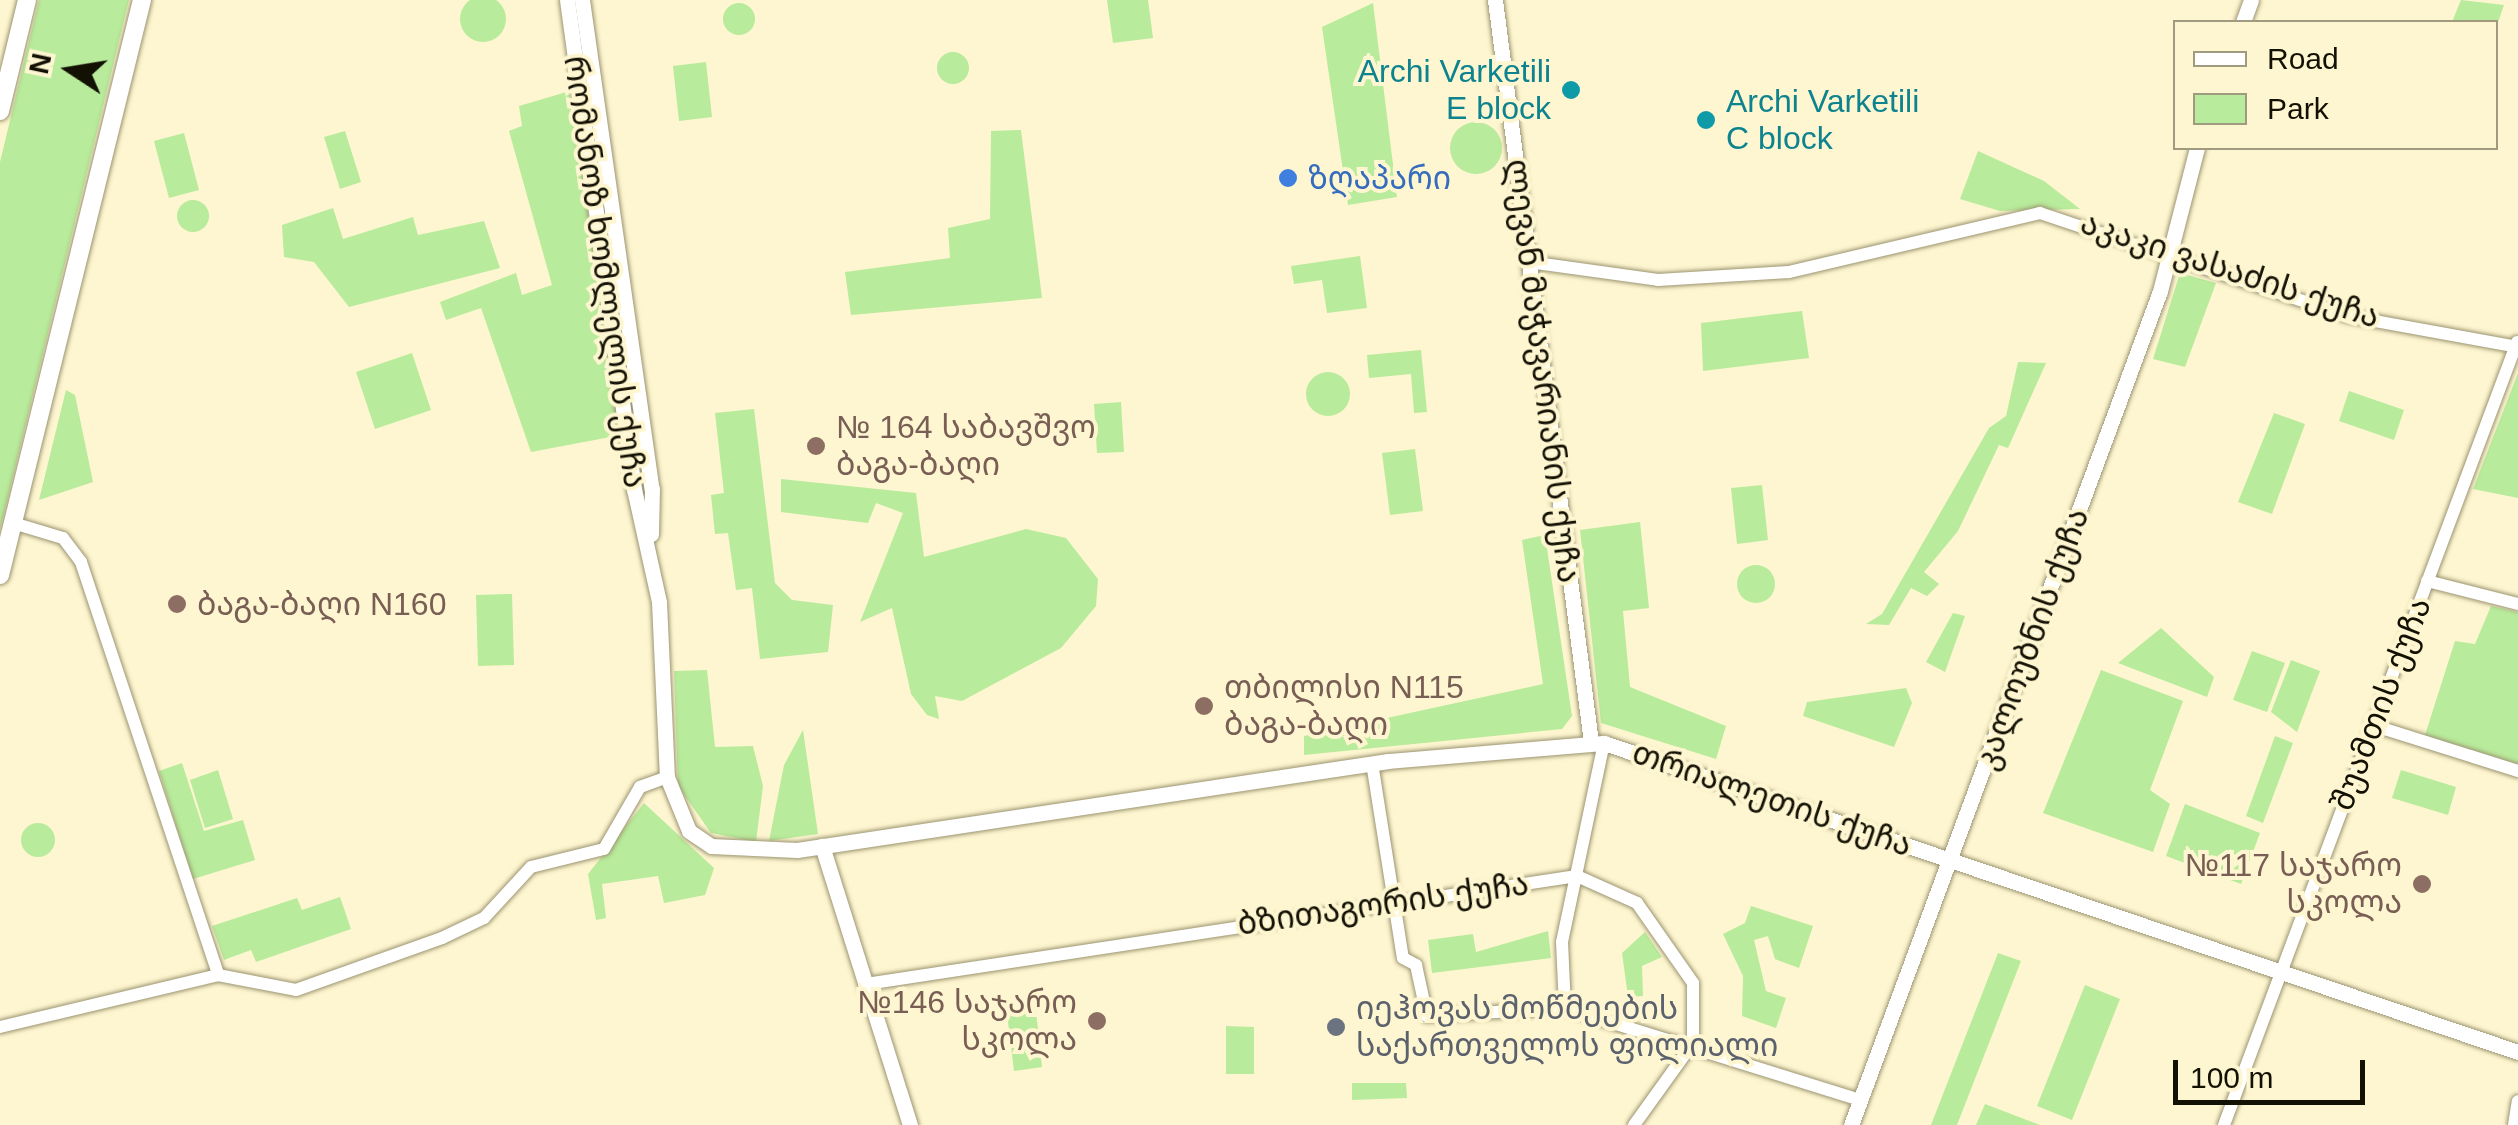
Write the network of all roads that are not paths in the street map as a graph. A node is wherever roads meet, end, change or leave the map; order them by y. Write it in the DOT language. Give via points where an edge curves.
graph roads {
  1 [pos="27,0"];
  2 [pos="142,0"];
  3 [pos="566,0"];
  4 [pos="582,0"];
  5 [pos="1495,0"];
  6 [pos="0,111"];
  7 [pos="2195,150"];
  8 [pos="2168,253"];
  9 [pos="1529,262"];
  10 [pos="2517,344"];
  11 [pos="13,523"];
  12 [pos="650,542"];
  13 [pos="0,575"];
  14 [pos="2427,582"];
  15 [pos="2518,604"];
  16 [pos="2372,725"];
  17 [pos="1598,742"];
  18 [pos="1372,763"];
  19 [pos="2518,771"];
  20 [pos="667,777"];
  21 [pos="822,846"];
  22 [pos="1950,861"];
  23 [pos="1577,876"];
  24 [pos="1395,900"];
  25 [pos="218,975"];
  26 [pos="2280,976"];
  27 [pos="866,984"];
  28 [pos="1565,1008"];
  29 [pos="0,1028"];
  30 [pos="1693,1043"];
  31 [pos="2518,1052"];
  32 [pos="1860,1100"];
  33 [pos="2518,1101"];
  34 [pos="910,1125"];
  35 [pos="1634,1125"];
  36 [pos="1850,1125"];
  37 [pos="2224,1125"];
  38 [pos="2514,1125"];
  1 -- 6 [label="main road"];
  2 -- 11 [label="main road"];
  3 -- 12 [label="street, რომანოზ ხომლელის ქუჩა" via="634,489"];
  4 -- 12 [label="street, რომანოზ ხომლელის ქუჩა" via="652,489"];
  5 -- 9 [label="street, ლევან მაჭავარიანის ქუჩა"];
  7 -- 8 [label="street, კალოუბნის ქუჩა"];
  8 -- 9 [label="street, აკაკი ვასაძის ქუჩა" via="2040,214 1790,272 1636,279"];
  8 -- 10 [label="street, აკაკი ვასაძის ქუჩა" via="2348,316"];
  8 -- 22 [label="street, კალოუბნის ქუჩა"];
  9 -- 17 [label="street, ლევან მაჭავარიანის ქუჩა"];
  10 -- 14 [label="street, შუამთის ქუჩა"];
  11 -- 13 [label="main road"];
  11 -- 25 [label="street" via="62,538 82,562"];
  12 -- 20 [label="street, რომანოზ ხომლელის ქუჩა"];
  14 -- 15 [label="street"];
  14 -- 16 [label="street, შუამთის ქუჩა"];
  16 -- 19 [label="street"];
  16 -- 26 [label="street, შუამთის ქუჩა"];
  17 -- 18 [label="street, თრიალეთის ქუჩა"];
  17 -- 22 [label="street, თრიალეთის ქუჩა"];
  17 -- 23 [label="street, ლევან მაჭავარიანის ქუჩა"];
  18 -- 21 [label="street, თრიალეთის ქუჩა"];
  18 -- 24 [label="street"];
  20 -- 21 [label="street, რომანოზ ხომლელის ქუჩა" via="690,832 711,846"];
  20 -- 25 [label="street" via="640,787 604,849 531,868 484,918 442,938 296,990"];
  21 -- 27 [label="street"];
  22 -- 26 [label="street, თრიალეთის ქუჩა"];
  22 -- 32 [label="street, კალოუბნის ქუჩა"];
  23 -- 24 [label="street, ბზითაგორის ქუჩა"];
  23 -- 28 [label="street, ლევან მაჭავარიანის ქუჩა" via="1562,942"];
  23 -- 30 [label="street" via="1638,904 1676,950 1698,1005"];
  24 -- 27 [label="street, ბზითაგორის ქუჩა"];
  24 -- 28 [label="street" via="1403,958 1416,965 1427,1016"];
  25 -- 29 [label="street"];
  26 -- 31 [label="street, თრიალეთის ქუჩა"];
  26 -- 37 [label="street, შუამთის ქუჩა"];
  27 -- 34 [label="street"];
  28 -- 30 [label="street"];
  30 -- 32 [label="street"];
  30 -- 35 [label="street"];
  32 -- 36 [label="street, კალოუბნის ქუჩა"];
  33 -- 38 [label="street"];
}
